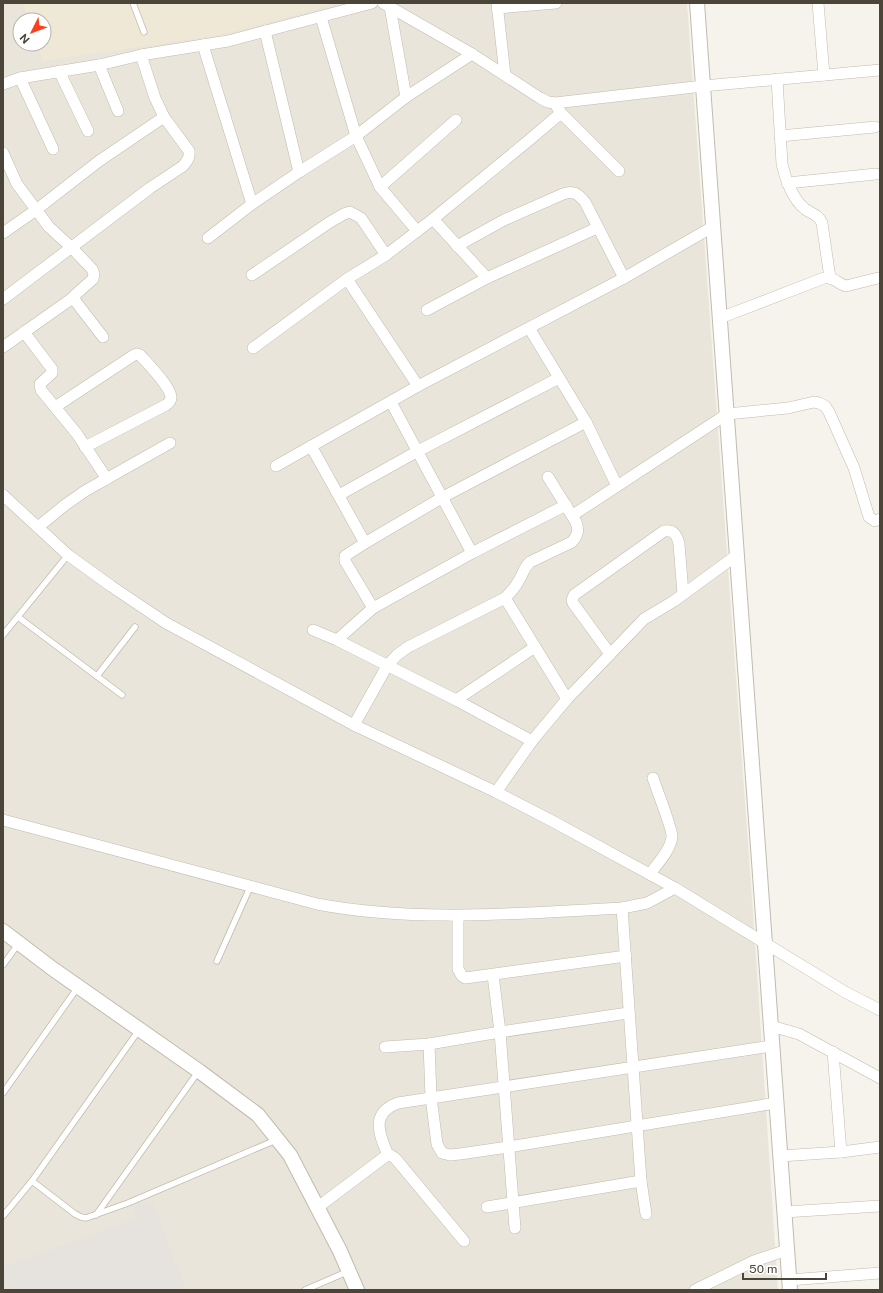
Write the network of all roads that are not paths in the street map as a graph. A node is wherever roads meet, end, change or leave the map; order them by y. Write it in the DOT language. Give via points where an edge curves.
graph roads {
  1 [pos="133,3"];
  2 [pos="372,3"];
  3 [pos="556,3"];
  4 [pos="697,3"];
  5 [pos="818,3"];
  6 [pos="387,5"];
  7 [pos="497,6"];
  8 [pos="321,16"];
  9 [pos="266,31"];
  10 [pos="144,32"];
  11 [pos="203,45"];
  12 [pos="472,54"];
  13 [pos="141,55"];
  14 [pos="99,65"];
  15 [pos="880,70"];
  16 [pos="59,72"];
  17 [pos="505,75"];
  18 [pos="824,75"];
  19 [pos="20,78"];
  20 [pos="777,79"];
  21 [pos="3,84"];
  22 [pos="703,86"];
  23 [pos="406,97"];
  24 [pos="555,103"];
  25 [pos="118,111"];
  26 [pos="561,113"];
  27 [pos="164,116"];
  28 [pos="456,120"];
  29 [pos="875,127"];
  30 [pos="88,131"];
  31 [pos="356,136"];
  32 [pos="780,136"];
  33 [pos="53,149"];
  34 [pos="3,153"];
  35 [pos="619,171"];
  36 [pos="299,172"];
  37 [pos="876,174"];
  38 [pos="787,183"];
  39 [pos="380,188"];
  40 [pos="252,204"];
  41 [pos="36,210"];
  42 [pos="433,219"];
  43 [pos="714,226"];
  44 [pos="597,228"];
  45 [pos="417,231"];
  46 [pos="3,233"];
  47 [pos="208,238"];
  48 [pos="457,246"];
  49 [pos="72,248"];
  50 [pos="386,255"];
  51 [pos="252,275"];
  52 [pos="487,278"];
  53 [pos="624,278"];
  54 [pos="830,278"];
  55 [pos="878,278"];
  56 [pos="347,279"];
  57 [pos="74,297"];
  58 [pos="3,299"];
  59 [pos="427,310"];
  60 [pos="720,318"];
  61 [pos="530,328"];
  62 [pos="24,332"];
  63 [pos="103,337"];
  64 [pos="3,347"];
  65 [pos="254,348"];
  66 [pos="559,378"];
  67 [pos="418,386"];
  68 [pos="390,402"];
  69 [pos="55,407"];
  70 [pos="727,414"];
  71 [pos="586,422"];
  72 [pos="170,443"];
  73 [pos="311,446"];
  74 [pos="85,447"];
  75 [pos="418,451"];
  76 [pos="276,466"];
  77 [pos="548,477"];
  78 [pos="107,479"];
  79 [pos="617,486"];
  80 [pos="3,495"];
  81 [pos="339,495"];
  82 [pos="443,497"];
  83 [pos="566,505"];
  84 [pos="573,516"];
  85 [pos="880,519"];
  86 [pos="38,527"];
  87 [pos="365,543"];
  88 [pos="472,552"];
  89 [pos="68,555"];
  90 [pos="737,555"];
  91 [pos="683,594"];
  92 [pos="505,598"];
  93 [pos="372,608"];
  94 [pos="18,616"];
  95 [pos="135,627"];
  96 [pos="313,630"];
  97 [pos="3,634"];
  98 [pos="337,640"];
  99 [pos="535,647"];
  100 [pos="610,654"];
  101 [pos="387,666"];
  102 [pos="97,676"];
  103 [pos="122,695"];
  104 [pos="456,700"];
  105 [pos="567,700"];
  106 [pos="354,725"];
  107 [pos="532,741"];
  108 [pos="653,778"];
  109 [pos="496,792"];
  110 [pos="3,820"];
  111 [pos="650,874"];
  112 [pos="251,885"];
  113 [pos="675,888"];
  114 [pos="622,908"];
  115 [pos="458,916"];
  116 [pos="3,931"];
  117 [pos="19,943"];
  118 [pos="764,943"];
  119 [pos="626,956"];
  120 [pos="217,961"];
  121 [pos="3,965"];
  122 [pos="493,975"];
  123 [pos="78,987"];
  124 [pos="880,1010"];
  125 [pos="628,1013"];
  126 [pos="771,1026"];
  127 [pos="139,1030"];
  128 [pos="500,1032"];
  129 [pos="429,1044"];
  130 [pos="772,1046"];
  131 [pos="385,1047"];
  132 [pos="834,1052"];
  133 [pos="634,1067"];
  134 [pos="199,1071"];
  135 [pos="880,1078"];
  136 [pos="504,1087"];
  137 [pos="3,1093"];
  138 [pos="431,1097"];
  139 [pos="776,1103"];
  140 [pos="637,1126"];
  141 [pos="278,1139"];
  142 [pos="508,1147"];
  143 [pos="880,1147"];
  144 [pos="841,1152"];
  145 [pos="388,1155"];
  146 [pos="780,1156"];
  147 [pos="32,1181"];
  148 [pos="641,1181"];
  149 [pos="512,1202"];
  150 [pos="880,1206"];
  151 [pos="487,1207"];
  152 [pos="318,1208"];
  153 [pos="784,1212"];
  154 [pos="646,1214"];
  155 [pos="96,1215"];
  156 [pos="3,1216"];
  157 [pos="515,1228"];
  158 [pos="464,1241"];
  159 [pos="787,1250"];
  160 [pos="349,1271"];
  161 [pos="880,1273"];
  162 [pos="790,1285"];
  163 [pos="305,1290"];
  164 [pos="358,1290"];
  165 [pos="695,1290"];
  1 -- 10 [label="lane"];
  2 -- 8 [label="street"];
  3 -- 7 [label="street"];
  4 -- 22 [label="street"];
  5 -- 18 [label="street"];
  6 -- 12 [label="street"];
  6 -- 23 [label="street"];
  7 -- 17 [label="street"];
  8 -- 9 [label="street"];
  8 -- 31 [label="street"];
  9 -- 11 [label="street"];
  9 -- 36 [label="street"];
  11 -- 13 [label="street"];
  11 -- 40 [label="street"];
  12 -- 17 [label="street"];
  12 -- 23 [label="street"];
  13 -- 14 [label="street"];
  13 -- 27 [label="street" via="155,98"];
  14 -- 16 [label="street"];
  14 -- 25 [label="street"];
  15 -- 18 [label="street"];
  16 -- 19 [label="street"];
  16 -- 30 [label="street"];
  17 -- 24 [label="street" via="540,98"];
  18 -- 20 [label="street"];
  19 -- 21 [label="street"];
  19 -- 33 [label="street"];
  20 -- 22 [label="street"];
  20 -- 32 [label="street"];
  22 -- 24 [label="street"];
  22 -- 43 [label="street"];
  23 -- 31 [label="street"];
  24 -- 26 [label="street"];
  26 -- 35 [label="street"];
  26 -- 42 [label="street"];
  27 -- 41 [label="street" via="98,161"];
  27 -- 49 [label="street" via="189,151 187,161"];
  28 -- 39 [label="street"];
  29 -- 32 [label="street"];
  31 -- 36 [label="street"];
  31 -- 39 [label="street"];
  32 -- 38 [label="street" via="782,164"];
  34 -- 41 [label="street" via="17,184"];
  36 -- 40 [label="street"];
  37 -- 38 [label="street"];
  38 -- 54 [label="street" via="803,207 817,216 822,223"];
  39 -- 45 [label="street"];
  40 -- 47 [label="street"];
  41 -- 46 [label="street"];
  41 -- 49 [label="street" via="52,231"];
  42 -- 45 [label="street"];
  42 -- 48 [label="street"];
  43 -- 53 [label="street"];
  43 -- 60 [label="street"];
  44 -- 48 [label="street" via="584,202 572,191 504,220"];
  44 -- 52 [label="street"];
  44 -- 53 [label="street"];
  45 -- 50 [label="street"];
  48 -- 52 [label="street"];
  49 -- 57 [label="street" via="94,274 93,279"];
  49 -- 58 [label="street"];
  50 -- 51 [label="street" via="361,218 350,212 330,222"];
  50 -- 56 [label="street"];
  52 -- 59 [label="street"];
  53 -- 61 [label="street"];
  54 -- 55 [label="street" via="846,286"];
  54 -- 60 [label="street" via="824,278"];
  56 -- 65 [label="street"];
  56 -- 67 [label="street"];
  57 -- 62 [label="street"];
  57 -- 63 [label="street"];
  60 -- 70 [label="street"];
  61 -- 66 [label="street"];
  61 -- 67 [label="street"];
  62 -- 64 [label="street"];
  62 -- 69 [label="street" via="52,368 52,373 39,386"];
  66 -- 71 [label="street"];
  66 -- 75 [label="street"];
  67 -- 68 [label="street"];
  68 -- 73 [label="street"];
  68 -- 75 [label="street"];
  69 -- 74 [label="street"];
  69 -- 74 [label="street" via="137,354 164,383 171,396 166,405"];
  70 -- 79 [label="street"];
  70 -- 85 [label="street" via="788,408 814,402 825,406 854,468 869,517 875,521"];
  70 -- 90 [label="street"];
  71 -- 79 [label="street"];
  71 -- 82 [label="street"];
  72 -- 78 [label="street"];
  73 -- 76 [label="street"];
  73 -- 81 [label="street"];
  74 -- 78 [label="street"];
  75 -- 81 [label="street"];
  75 -- 82 [label="street"];
  77 -- 83 [label="street"];
  78 -- 86 [label="street" via="85,491"];
  79 -- 84 [label="street"];
  80 -- 86 [label="street"];
  81 -- 87 [label="street"];
  82 -- 87 [label="street"];
  82 -- 88 [label="street"];
  83 -- 84 [label="street"];
  83 -- 88 [label="street"];
  84 -- 92 [label="street" via="579,529 572,542 530,562 514,590"];
  86 -- 89 [label="street"];
  87 -- 93 [label="street" via="346,556 344,561"];
  88 -- 93 [label="street"];
  89 -- 94 [label="lane"];
  89 -- 106 [label="street" via="166,623"];
  90 -- 91 [label="street"];
  90 -- 118 [label="street"];
  91 -- 100 [label="street" via="644,619"];
  91 -- 100 [label="street" via="680,544 678,536 669,530 574,595 572,600 575,606"];
  92 -- 99 [label="street"];
  92 -- 101 [label="street" via="408,647"];
  93 -- 98 [label="street"];
  94 -- 97 [label="lane"];
  94 -- 102 [label="lane"];
  95 -- 102 [label="lane"];
  96 -- 98 [label="street"];
  98 -- 101 [label="street"];
  99 -- 104 [label="street"];
  99 -- 105 [label="street"];
  100 -- 105 [label="street"];
  101 -- 104 [label="street"];
  101 -- 106 [label="street"];
  102 -- 103 [label="lane"];
  104 -- 107 [label="street"];
  105 -- 107 [label="street"];
  106 -- 109 [label="street"];
  107 -- 109 [label="street"];
  108 -- 111 [label="street" via="672,835 669,845"];
  109 -- 111 [label="street"];
  110 -- 112 [label="street"];
  111 -- 113 [label="street"];
  112 -- 115 [label="street" via="317,904 349,910"];
  112 -- 120 [label="lane"];
  113 -- 114 [label="street" via="648,903"];
  113 -- 118 [label="street"];
  114 -- 115 [label="street"];
  114 -- 119 [label="street"];
  115 -- 122 [label="street" via="458,969 465,978"];
  116 -- 117 [label="street"];
  117 -- 121 [label="lane"];
  117 -- 123 [label="street"];
  118 -- 124 [label="street"];
  118 -- 126 [label="street"];
  119 -- 122 [label="street"];
  119 -- 125 [label="street"];
  122 -- 128 [label="street"];
  123 -- 127 [label="street"];
  123 -- 137 [label="lane"];
  125 -- 128 [label="street"];
  125 -- 133 [label="street"];
  126 -- 130 [label="street"];
  126 -- 132 [label="street" via="799,1034"];
  127 -- 134 [label="street"];
  127 -- 147 [label="lane"];
  128 -- 129 [label="street"];
  128 -- 136 [label="street"];
  129 -- 131 [label="street"];
  129 -- 138 [label="street"];
  130 -- 133 [label="street"];
  130 -- 139 [label="street"];
  132 -- 135 [label="street"];
  132 -- 144 [label="street"];
  133 -- 136 [label="street"];
  133 -- 140 [label="street"];
  134 -- 141 [label="street" via="258,1115"];
  134 -- 155 [label="lane"];
  136 -- 138 [label="street"];
  136 -- 142 [label="street"];
  138 -- 142 [label="street" via="436,1144 442,1153 450,1155"];
  138 -- 145 [label="street" via="398,1103 383,1112 379,1130"];
  139 -- 140 [label="street"];
  139 -- 146 [label="street"];
  140 -- 142 [label="street"];
  140 -- 148 [label="street"];
  141 -- 152 [label="street" via="290,1155"];
  141 -- 155 [label="lane"];
  142 -- 149 [label="street"];
  143 -- 144 [label="street"];
  144 -- 146 [label="street"];
  145 -- 152 [label="street"];
  145 -- 158 [label="street" via="395,1158"];
  146 -- 153 [label="street"];
  147 -- 155 [label="lane" via="75,1214 86,1218"];
  147 -- 156 [label="lane"];
  148 -- 149 [label="street"];
  148 -- 154 [label="street"];
  149 -- 151 [label="street"];
  149 -- 157 [label="street"];
  150 -- 153 [label="street"];
  152 -- 160 [label="street"];
  153 -- 159 [label="street"];
  159 -- 162 [label="street"];
  159 -- 165 [label="street" via="754,1261"];
  160 -- 163 [label="lane"];
  160 -- 164 [label="street"];
  161 -- 162 [label="street"];
}
